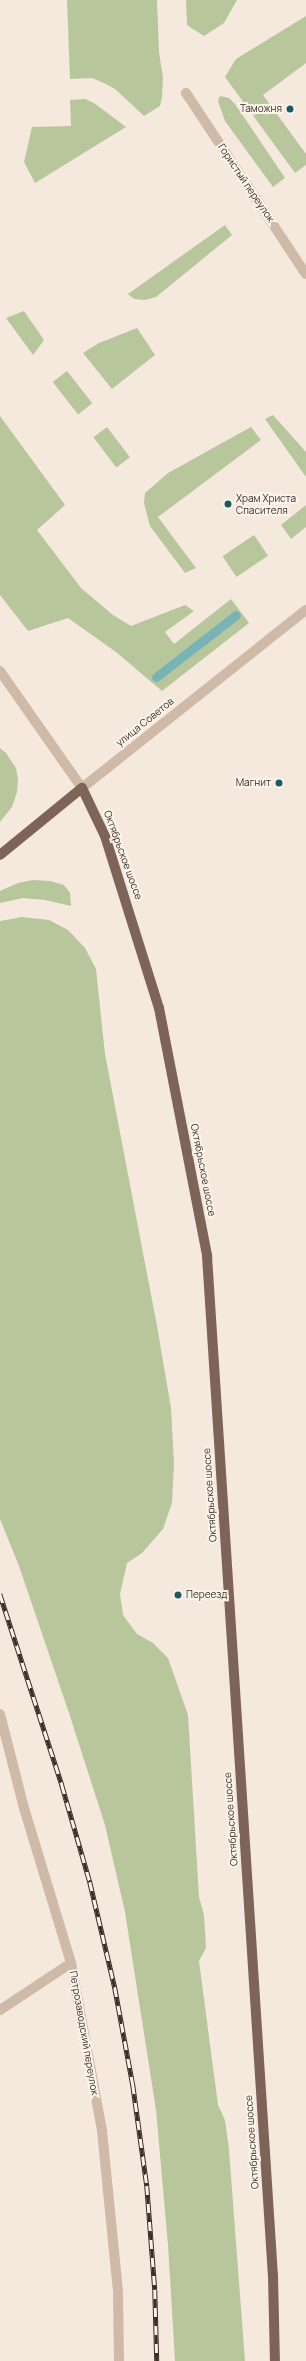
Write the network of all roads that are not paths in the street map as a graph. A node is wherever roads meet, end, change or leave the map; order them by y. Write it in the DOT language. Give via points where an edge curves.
graph roads {
  1 [pos="186,93"];
  2 [pos="306,274"];
  3 [pos="306,610"];
  4 [pos="0,671"];
  5 [pos="82,788"];
  6 [pos="0,855"];
  7 [pos="0,1714"];
  8 [pos="71,1963"];
  9 [pos="0,2010"];
  10 [pos="119,2361"];
  11 [pos="275,2361"];
  1 -- 2 [label="street, Гористый переулок"];
  3 -- 5 [label="street, улица Советов"];
  4 -- 5 [label="street, Октябрьское шоссе"];
  5 -- 6 [label="main road, улица Советов"];
  5 -- 11 [label="main road, Октябрьское шоссе" via="105,836 159,1008 207,1256 273,2276"];
  7 -- 8 [label="street, Петрозаводский переулок" via="24,1808"];
  8 -- 9 [label="street"];
  8 -- 10 [label="street, Петрозаводский переулок" via="102,2131 118,2290"];
}
